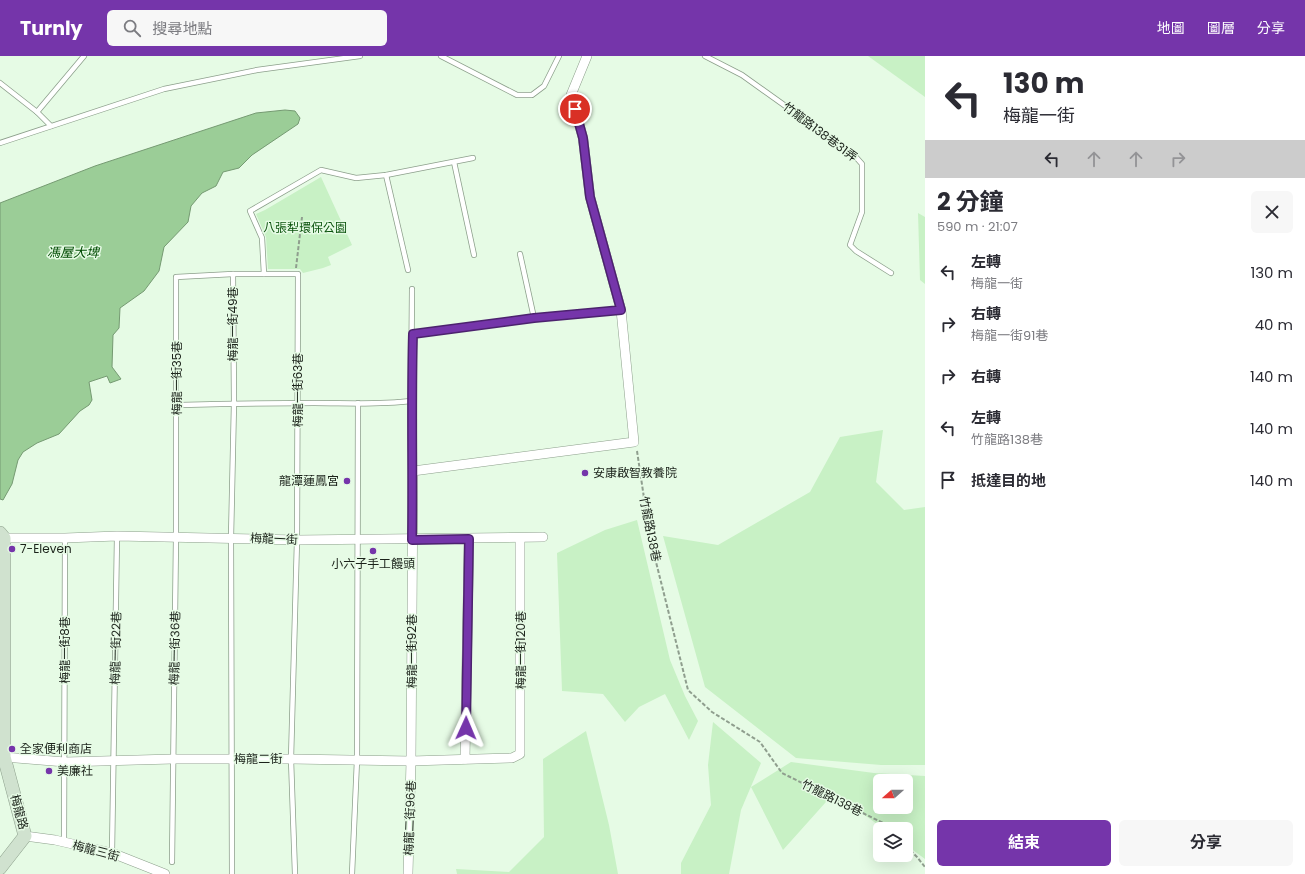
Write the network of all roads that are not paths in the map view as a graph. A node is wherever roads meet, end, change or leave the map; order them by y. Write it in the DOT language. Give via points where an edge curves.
graph roads {
  1 [pos="84,56"];
  2 [pos="360,56"];
  3 [pos="441,56"];
  4 [pos="560,56"];
  5 [pos="587,56"];
  6 [pos="706,56"];
  7 [pos="0,82"];
  8 [pos="37,112"];
  9 [pos="51,126"];
  10 [pos="0,143"];
  11 [pos="474,158"];
  12 [pos="454,162"];
  13 [pos="386,175"];
  14 [pos="520,254"];
  15 [pos="474,255"];
  16 [pos="408,270"];
  17 [pos="891,273"];
  18 [pos="233,274"];
  19 [pos="264,274"];
  20 [pos="412,289"];
  21 [pos="621,310"];
  22 [pos="534,318"];
  23 [pos="413,334"];
  24 [pos="411,401"];
  25 [pos="234,403"];
  26 [pos="298,403"];
  27 [pos="358,403"];
  28 [pos="177,405"];
  29 [pos="413,471"];
  30 [pos="2,535"];
  31 [pos="117,536"];
  32 [pos="176,536"];
  33 [pos="543,537"];
  34 [pos="65,538"];
  35 [pos="231,538"];
  36 [pos="520,538"];
  37 [pos="469,539"];
  38 [pos="297,540"];
  39 [pos="358,540"];
  40 [pos="412,540"];
  41 [pos="2,755"];
  42 [pos="512,758"];
  43 [pos="114,759"];
  44 [pos="173,759"];
  45 [pos="231,759"];
  46 [pos="291,759"];
  47 [pos="465,759"];
  48 [pos="357,760"];
  49 [pos="411,761"];
  50 [pos="65,762"];
  51 [pos="25,836"];
  52 [pos="64,842"];
  53 [pos="112,853"];
  54 [pos="172,862"];
  55 [pos="0,868"];
  56 [pos="165,874"];
  57 [pos="232,874"];
  58 [pos="295,874"];
  59 [pos="352,874"];
  60 [pos="408,874"];
  1 -- 8 [label="lane"];
  2 -- 9 [label="lane" via="257,70 164,89"];
  3 -- 4 [label="lane" via="517,94 532,95 544,86"];
  5 -- 21 [label="street" via="570,95 583,138 590,197"];
  6 -- 17 [label="lane, 竹龍路138巷31弄" via="742,75 854,155 862,164 862,212 850,245"];
  7 -- 8 [label="lane"];
  8 -- 9 [label="lane"];
  9 -- 10 [label="lane"];
  11 -- 12 [label="lane"];
  12 -- 13 [label="lane"];
  12 -- 15 [label="lane"];
  13 -- 16 [label="lane"];
  13 -- 19 [label="lane" via="356,178 320,170 250,211 262,238"];
  14 -- 22 [label="lane"];
  18 -- 19 [label="lane, 梅龍一街49巷"];
  18 -- 25 [label="lane, 梅龍一街49巷"];
  18 -- 28 [label="lane, 梅龍一街35巷" via="176,277"];
  19 -- 26 [label="lane, 梅龍一街63巷" via="298,274"];
  20 -- 23 [label="lane"];
  21 -- 22 [label="lane"];
  21 -- 29 [label="street" via="634,442"];
  22 -- 23 [label="lane"];
  23 -- 24 [label="lane"];
  24 -- 27 [label="lane"];
  24 -- 29 [label="lane"];
  25 -- 26 [label="lane"];
  25 -- 28 [label="lane"];
  25 -- 35 [label="lane, 梅龍一街49巷"];
  26 -- 27 [label="lane"];
  26 -- 38 [label="lane, 梅龍一街63巷"];
  27 -- 39 [label="lane"];
  28 -- 32 [label="lane, 梅龍一街35巷"];
  29 -- 40 [label="street, 梅龍一街92巷"];
  30 -- 34 [label="street, 梅龍一街"];
  30 -- 41 [label="street, 梅龍路"];
  31 -- 32 [label="street, 梅龍一街"];
  31 -- 34 [label="street, 梅龍一街"];
  31 -- 43 [label="lane, 梅龍一街22巷"];
  32 -- 35 [label="street, 梅龍一街"];
  32 -- 44 [label="lane, 梅龍一街36巷"];
  33 -- 36 [label="street, 梅龍一街"];
  34 -- 50 [label="lane, 梅龍一街8巷"];
  35 -- 38 [label="street, 梅龍一街"];
  35 -- 45 [label="lane, 梅龍一街49巷"];
  36 -- 37 [label="street, 梅龍一街"];
  36 -- 42 [label="street, 梅龍一街120巷" via="520,754"];
  37 -- 40 [label="street, 梅龍一街"];
  37 -- 47 [label="street"];
  38 -- 39 [label="street, 梅龍一街"];
  38 -- 46 [label="lane, 梅龍一街63巷"];
  39 -- 40 [label="street, 梅龍一街"];
  39 -- 48 [label="lane"];
  40 -- 49 [label="street, 梅龍一街92巷"];
  41 -- 50 [label="street, 梅龍二街"];
  41 -- 51 [label="street, 梅龍路"];
  42 -- 47 [label="street, 梅龍二街"];
  43 -- 44 [label="street, 梅龍二街"];
  43 -- 50 [label="street, 梅龍二街"];
  43 -- 53 [label="lane, 梅龍一街22巷"];
  44 -- 45 [label="street, 梅龍二街"];
  44 -- 54 [label="lane, 梅龍一街36巷"];
  45 -- 46 [label="street, 梅龍二街"];
  45 -- 57 [label="lane, 梅龍一街49巷"];
  46 -- 48 [label="street, 梅龍二街"];
  46 -- 58 [label="lane, 梅龍一街63巷"];
  47 -- 49 [label="street, 梅龍二街"];
  48 -- 49 [label="street, 梅龍二街"];
  48 -- 59 [label="lane"];
  49 -- 60 [label="street, 梅龍二街96巷"];
  50 -- 52 [label="lane, 梅龍一街8巷"];
  51 -- 52 [label="street, 梅龍三街"];
  51 -- 55 [label="street, 梅龍路"];
  52 -- 53 [label="street, 梅龍三街"];
  53 -- 56 [label="street, 梅龍三街"];
}
